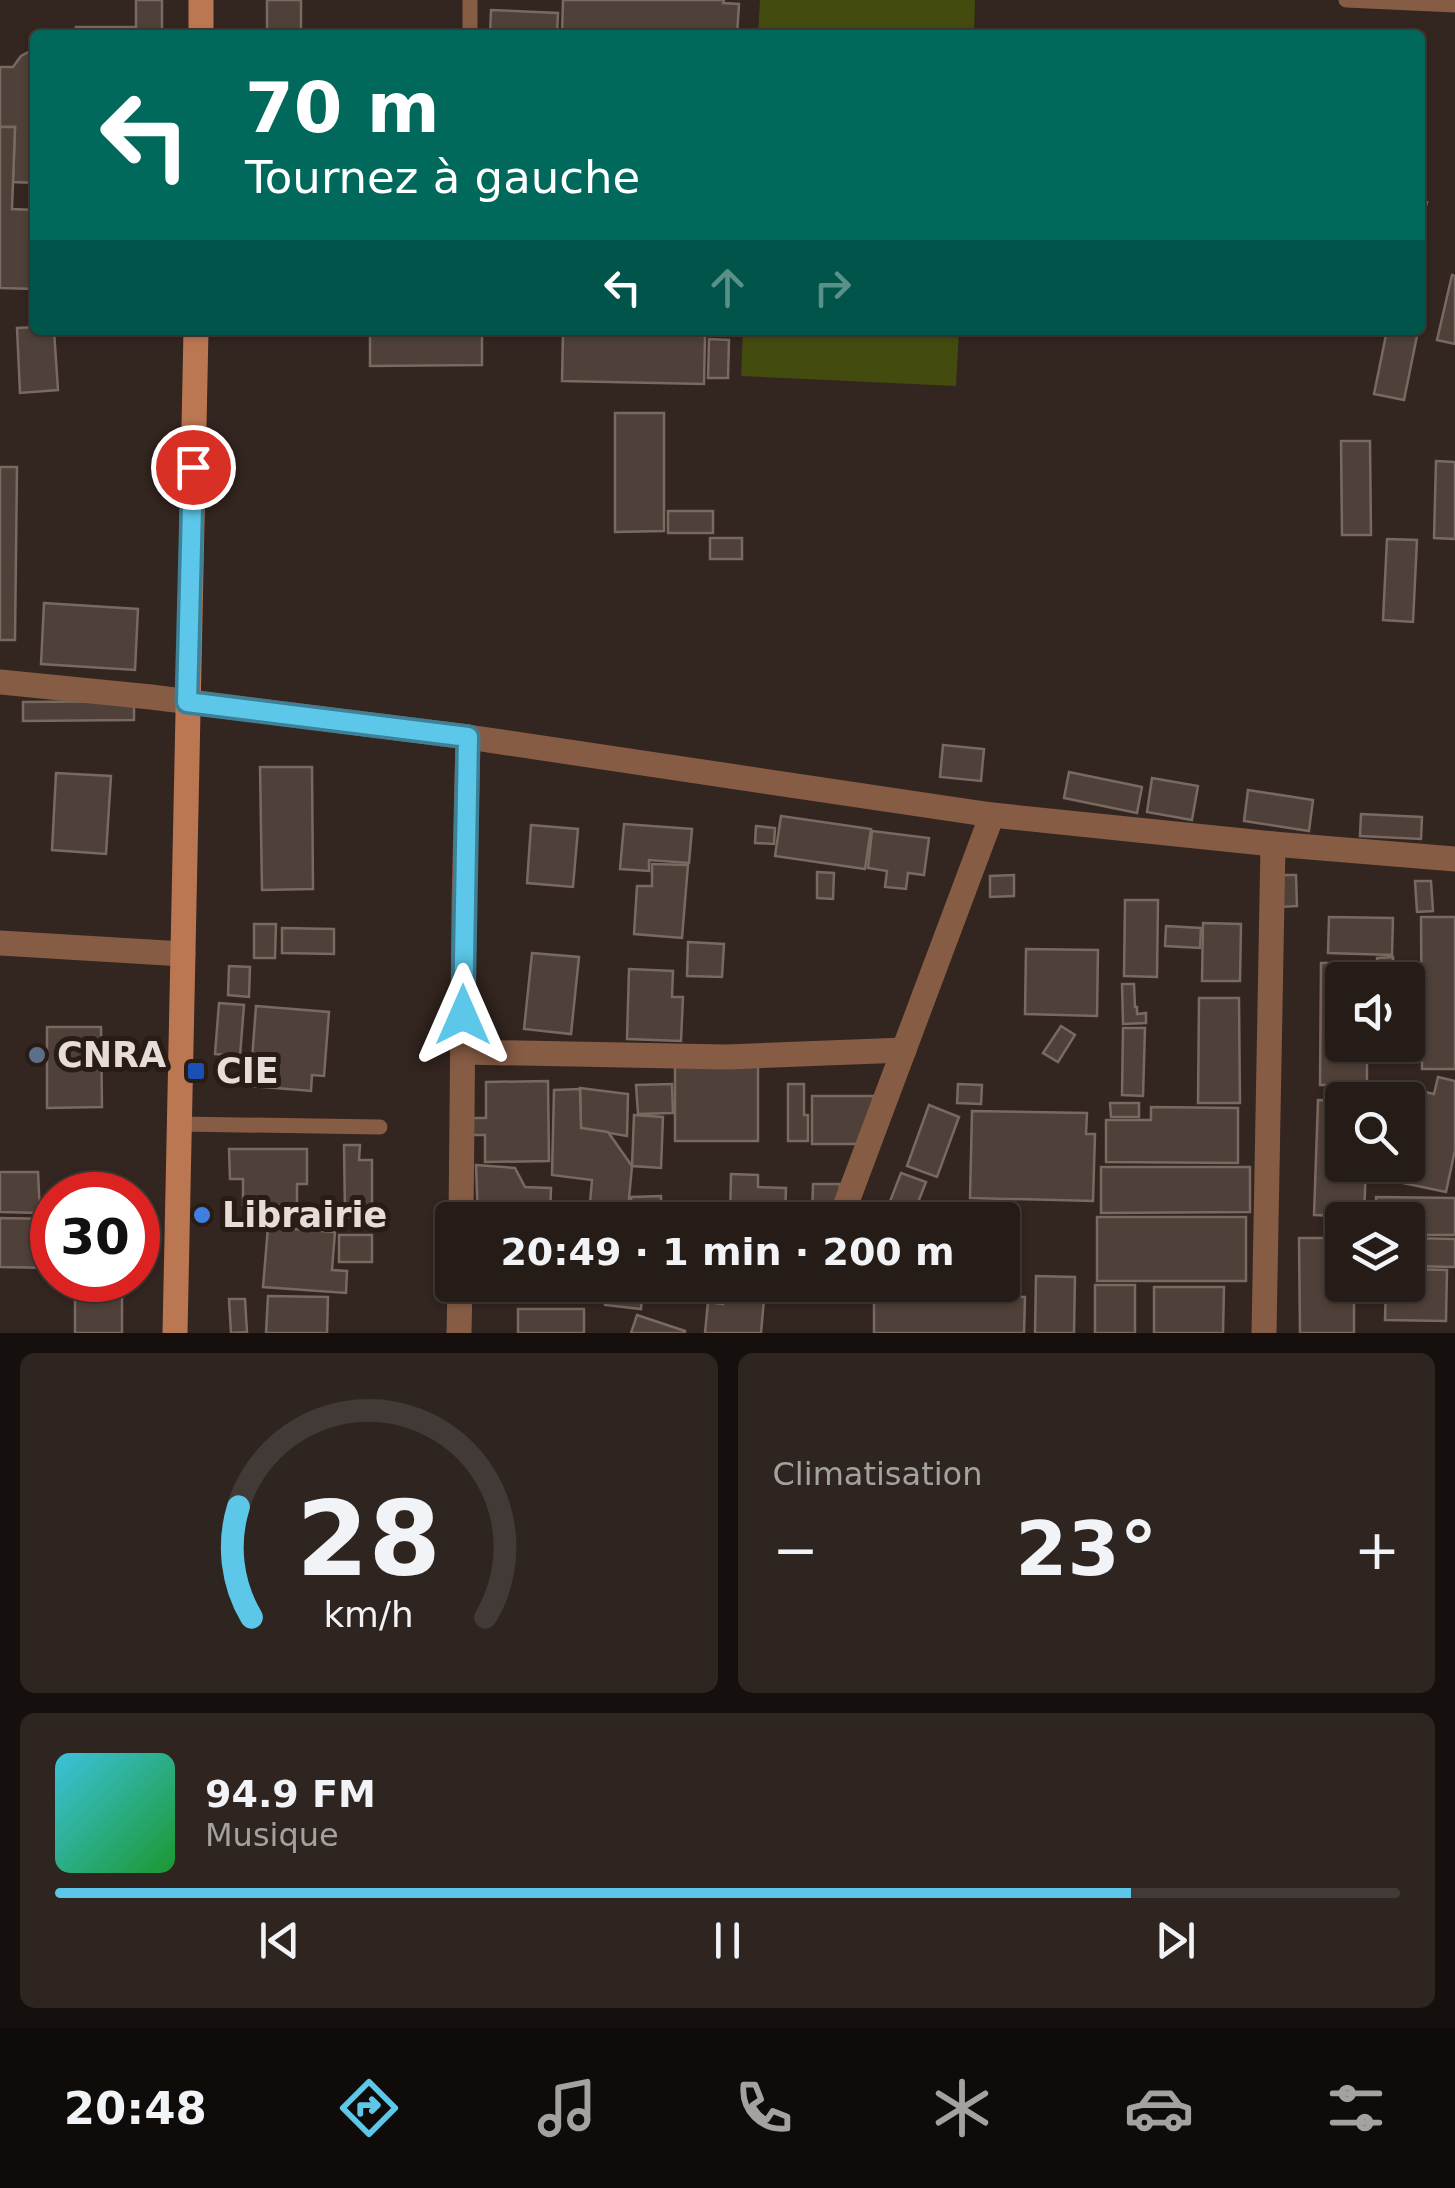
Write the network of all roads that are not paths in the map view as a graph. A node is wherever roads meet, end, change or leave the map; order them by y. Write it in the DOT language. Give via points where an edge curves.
graph roads {
  1 [pos="201,0"];
  2 [pos="470,0"];
  3 [pos="1346,0"];
  4 [pos="1455,6"];
  5 [pos="201,30"];
  6 [pos="470,30"];
  7 [pos="196,335"];
  8 [pos="0,682"];
  9 [pos="187,702"];
  10 [pos="468,737"];
  11 [pos="992,815"];
  12 [pos="1273,844"];
  13 [pos="1455,859"];
  14 [pos="0,943"];
  15 [pos="182,954"];
  16 [pos="904,1050"];
  17 [pos="463,1052"];
  18 [pos="179,1124"];
  19 [pos="380,1127"];
  20 [pos="461,1202"];
  21 [pos="847,1202"];
  22 [pos="460,1302"];
  23 [pos="174,1333"];
  24 [pos="459,1333"];
  25 [pos="1264,1333"];
  1 -- 5 [label="main road"];
  2 -- 6 [label="lane"];
  3 -- 4 [label="lane"];
  7 -- 9 [label="main road"];
  8 -- 9 [label="street"];
  9 -- 10 [label="street"];
  9 -- 15 [label="main road"];
  10 -- 11 [label="street"];
  10 -- 17 [label="street"];
  11 -- 12 [label="street"];
  11 -- 16 [label="street"];
  12 -- 13 [label="street"];
  12 -- 25 [label="street"];
  14 -- 15 [label="street"];
  15 -- 18 [label="main road"];
  16 -- 17 [label="street" via="726,1058"];
  16 -- 21 [label="street"];
  17 -- 20 [label="street"];
  18 -- 19 [label="lane"];
  18 -- 23 [label="main road"];
  22 -- 24 [label="street"];
}
